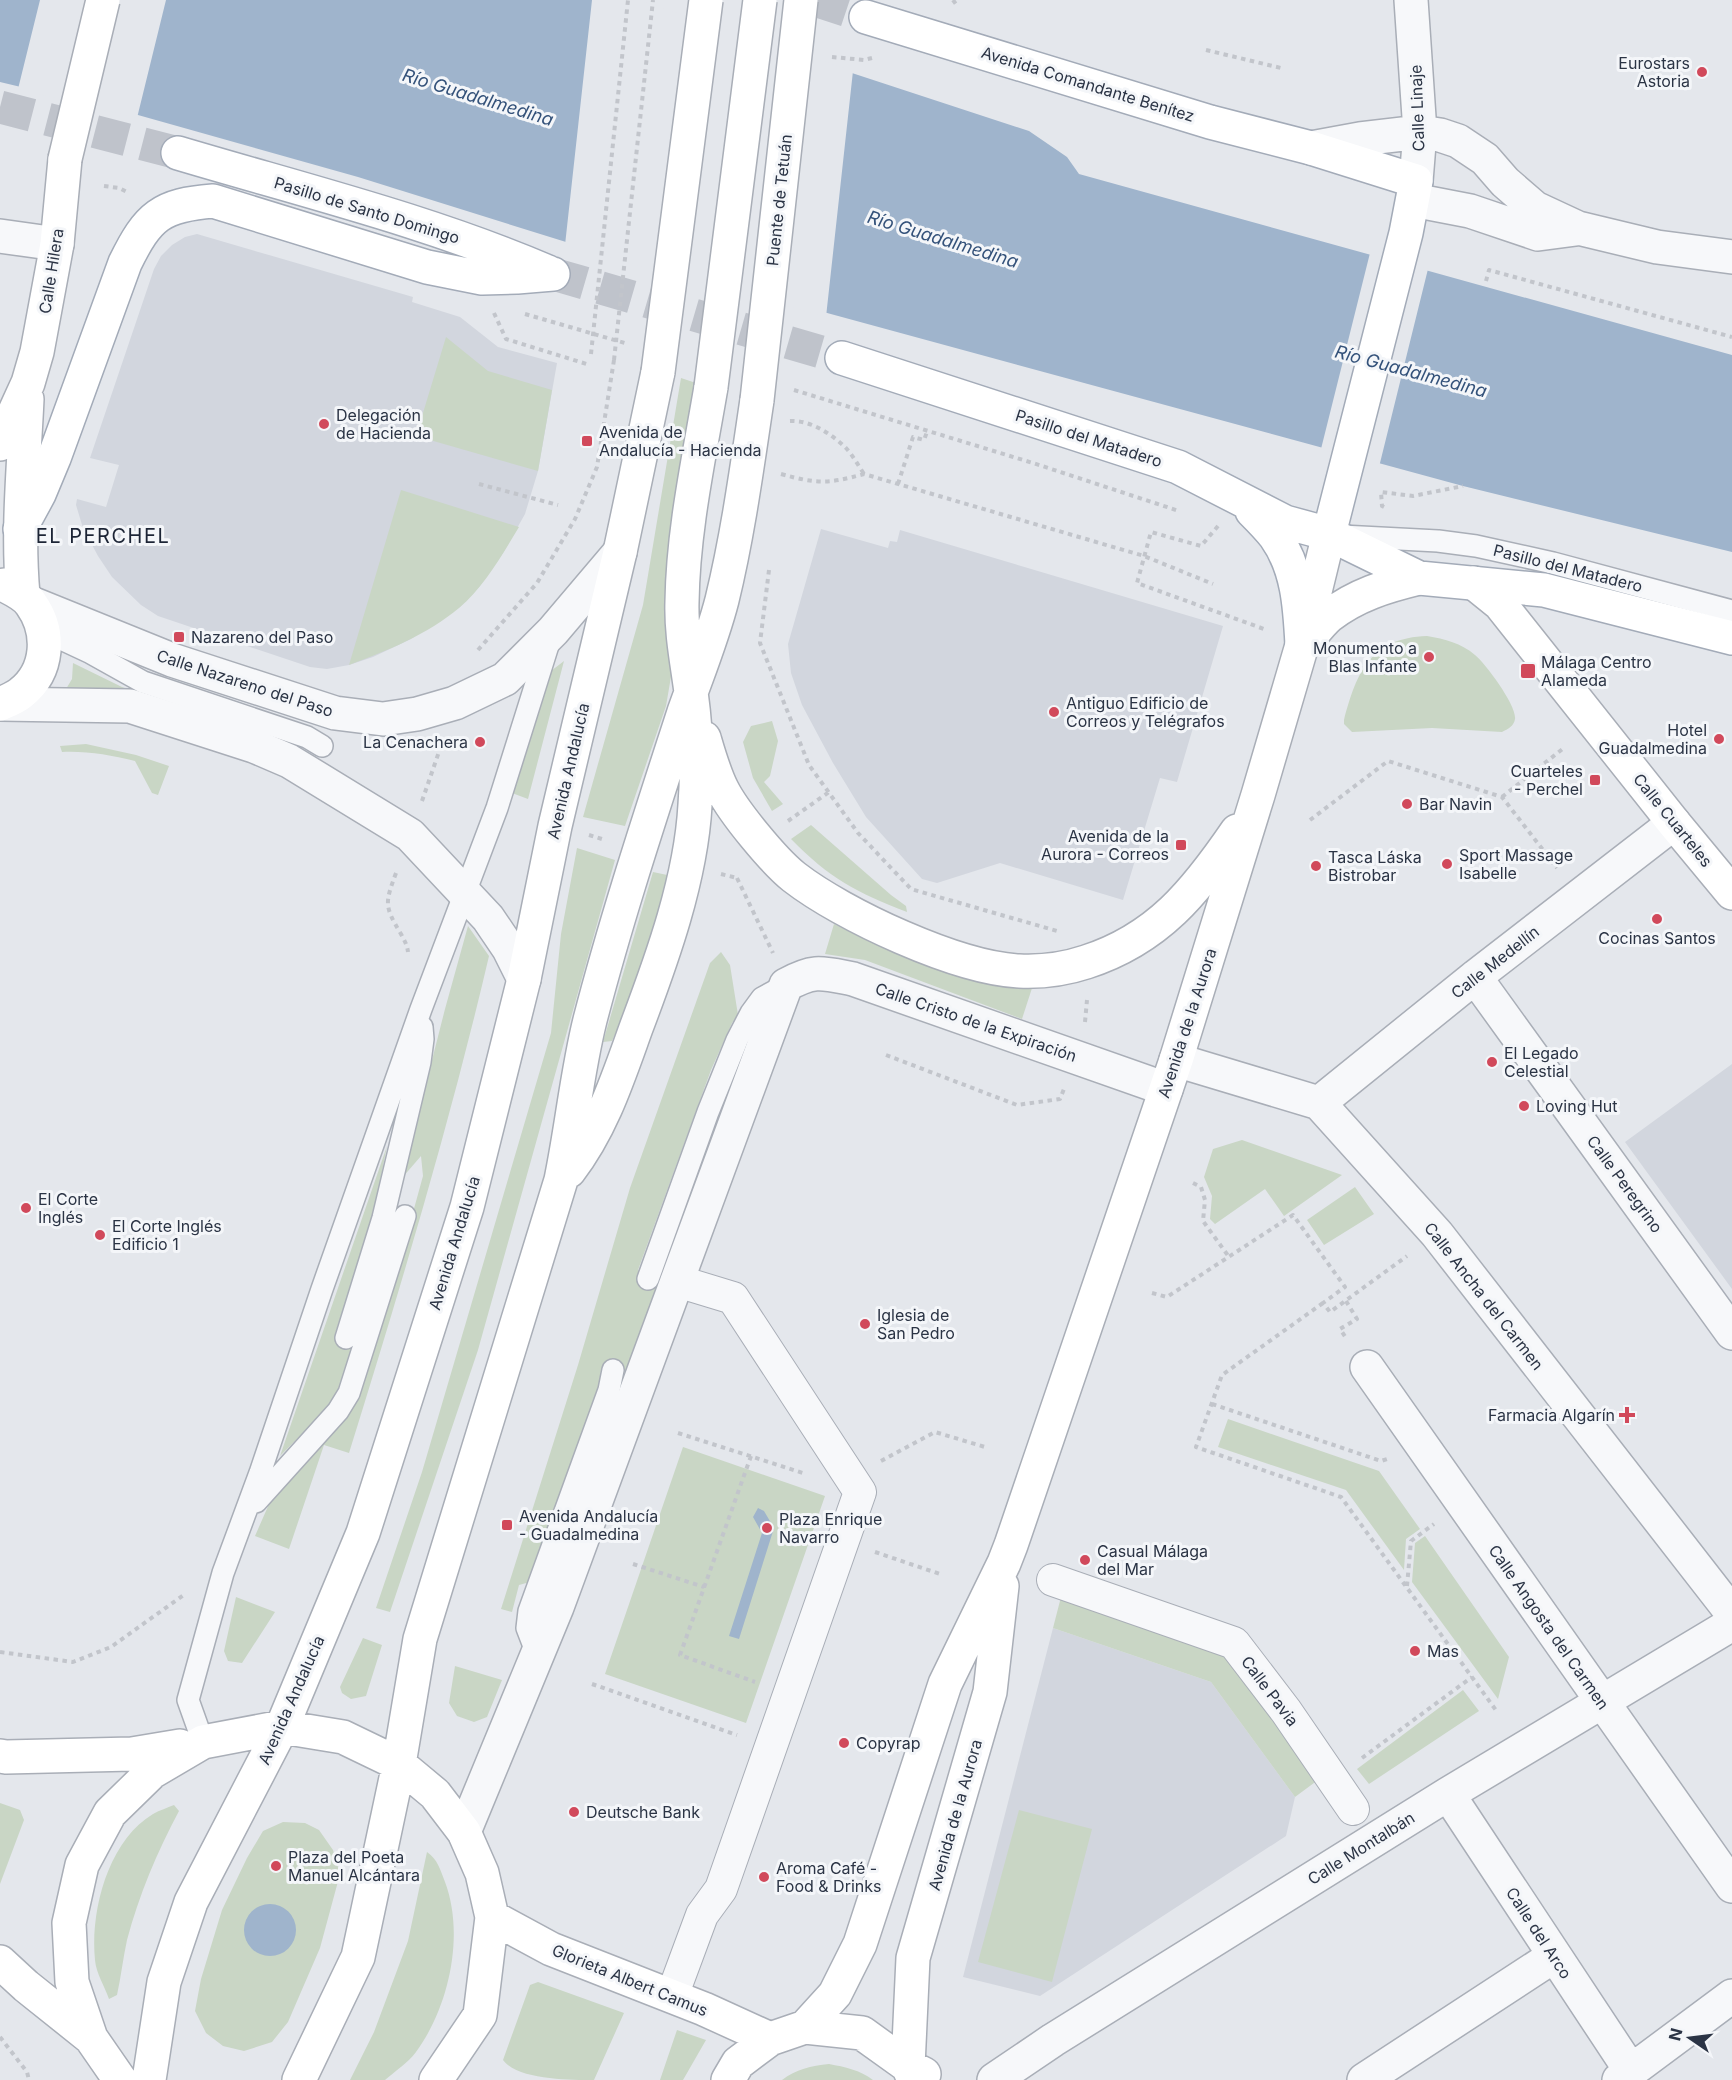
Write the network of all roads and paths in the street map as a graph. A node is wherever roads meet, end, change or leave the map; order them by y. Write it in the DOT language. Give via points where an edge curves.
graph roads {
  1 [pos="104,0"];
  2 [pos="628,0"];
  3 [pos="653,0"];
  4 [pos="706,0"];
  5 [pos="760,0"];
  6 [pos="801,0"];
  7 [pos="1411,0"];
  8 [pos="866,17"];
  9 [pos="1206,50"];
  10 [pos="832,57"];
  11 [pos="864,60"];
  12 [pos="1281,68"];
  13 [pos="1420,132"];
  14 [pos="1311,148"];
  15 [pos="178,153"];
  16 [pos="1498,174"];
  17 [pos="104,186"];
  18 [pos="119,188"];
  19 [pos="1410,210"];
  20 [pos="1484,215"];
  21 [pos="1578,228"];
  22 [pos="0,236"];
  23 [pos="57,244"];
  24 [pos="1732,256"];
  25 [pos="1486,281"];
  26 [pos="490,305"];
  27 [pos="524,314"];
  28 [pos="1732,337"];
  29 [pos="636,346"];
  30 [pos="591,354"];
  31 [pos="842,358"];
  32 [pos="590,365"];
  33 [pos="28,383"];
  34 [pos="792,390"];
  35 [pos="787,421"];
  36 [pos="927,432"];
  37 [pos="0,444"];
  38 [pos="864,474"];
  39 [pos="478,484"];
  40 [pos="898,484"];
  41 [pos="779,485"];
  42 [pos="1463,486"];
  43 [pos="1240,499"];
  44 [pos="558,505"];
  45 [pos="1392,510"];
  46 [pos="1186,513"];
  47 [pos="1208,521"];
  48 [pos="1219,524"];
  49 [pos="20,529"];
  50 [pos="1329,534"];
  51 [pos="1201,546"];
  52 [pos="620,552"];
  53 [pos="1144,556"];
  54 [pos="770,564"];
  55 [pos="1419,578"];
  56 [pos="1474,583"];
  57 [pos="1214,584"];
  58 [pos="24,603"];
  59 [pos="1732,611"];
  60 [pos="1265,629"];
  61 [pos="553,631"];
  62 [pos="1732,638"];
  63 [pos="1302,645"];
  64 [pos="691,692"];
  65 [pos="455,703"];
  66 [pos="0,704"];
  67 [pos="322,746"];
  68 [pos="1565,747"];
  69 [pos="829,792"];
  70 [pos="1502,797"];
  71 [pos="1255,805"];
  72 [pos="1310,820"];
  73 [pos="786,822"];
  74 [pos="1674,824"];
  75 [pos="580,833"];
  76 [pos="410,835"];
  77 [pos="610,841"];
  78 [pos="742,868"];
  79 [pos="714,872"];
  80 [pos="737,878"];
  81 [pos="465,892"];
  82 [pos="1732,893"];
  83 [pos="1579,898"];
  84 [pos="1061,932"];
  85 [pos="409,954"];
  86 [pos="781,974"];
  87 [pos="1475,977"];
  88 [pos="524,979"];
  89 [pos="1088,992"];
  90 [pos="421,1009"];
  91 [pos="1085,1025"];
  92 [pos="886,1054"];
  93 [pos="1171,1075"];
  94 [pos="1064,1088"];
  95 [pos="1319,1103"];
  96 [pos="561,1180"];
  97 [pos="1192,1183"];
  98 [pos="405,1216"];
  99 [pos="1437,1234"];
  100 [pos="1229,1257"];
  101 [pos="663,1280"];
  102 [pos="1152,1293"];
  103 [pos="1323,1303"];
  104 [pos="1732,1332"];
  105 [pos="346,1338"];
  106 [pos="1367,1367"];
  107 [pos="613,1370"];
  108 [pos="1212,1404"];
  109 [pos="678,1433"];
  110 [pos="1420,1442"];
  111 [pos="985,1447"];
  112 [pos="751,1456"];
  113 [pos="860,1492"];
  114 [pos="1463,1504"];
  115 [pos="245,1515"];
  116 [pos="843,1541"];
  117 [pos="1004,1563"];
  118 [pos="633,1564"];
  119 [pos="940,1574"];
  120 [pos="1053,1580"];
  121 [pos="704,1587"];
  122 [pos="1407,1587"];
  123 [pos="190,1591"];
  124 [pos="1732,1613"];
  125 [pos="1732,1624"];
  126 [pos="0,1652"];
  127 [pos="537,1654"];
  128 [pos="1472,1677"];
  129 [pos="592,1684"];
  130 [pos="790,1695"];
  131 [pos="1601,1701"];
  132 [pos="1498,1713"];
  133 [pos="282,1727"];
  134 [pos="203,1742"];
  135 [pos="771,1747"];
  136 [pos="0,1756"];
  137 [pos="399,1764"];
  138 [pos="1333,1779"];
  139 [pos="1448,1794"];
  140 [pos="1353,1809"];
  141 [pos="464,1832"];
  142 [pos="1732,1886"];
  143 [pos="492,1917"];
  144 [pos="1554,1956"];
  145 [pos="0,1962"];
  146 [pos="672,1996"];
  147 [pos="1732,1996"];
  148 [pos="805,2027"];
  149 [pos="0,2037"];
  150 [pos="90,2038"];
  151 [pos="770,2038"];
  152 [pos="920,2075"];
  153 [pos="1625,2075"];
  154 [pos="29,2080"];
  155 [pos="120,2080"];
  156 [pos="149,2080"];
  157 [pos="299,2080"];
  158 [pos="436,2080"];
  159 [pos="728,2080"];
  160 [pos="994,2080"];
  161 [pos="1364,2080"];
  1 -- 23 [label="main road, Calle Hilera, bridge" via="64,159"];
  2 -- 30 [label="path, bridge"];
  3 -- 65 [label="path, bridge" via="614,360 597,468 575,519 537,583 468,661"];
  4 -- 52 [label="main road, Avenida Andalucía, bridge" via="658,372"];
  5 -- 64 [label="main road, bridge" via="711,387 684,563 682,638"];
  6 -- 64 [label="main road, Puente de Tetuán, bridge" via="757,399 736,533 710,643"];
  7 -- 13 [label="street, Calle Linaje"];
  8 -- 14 [label="main road, Avenida Comandante Benítez" via="1210,122"];
  9 -- 12 [label="path"];
  10 -- 11 [label="path"];
  13 -- 14 [label="street, Avenida Comandante Benítez"];
  13 -- 16 [label="street, Avenida Comandante Benítez" via="1458,141 1485,159"];
  13 -- 19 [label="street, Calle Linaje"];
  14 -- 19 [label="main road, Avenida Comandante Benítez"];
  15 -- 49 [label="main road, Pasillo de Santo Domingo" via="445,232 553,274 482,278 427,267 213,201 166,210 138,237 125,262 54,458"];
  16 -- 20 [label="street"];
  16 -- 21 [label="street, Avenida Comandante Benítez" via="1535,208"];
  17 -- 18 [label="path"];
  19 -- 20 [label="street, Avenida Comandante Benítez" via="1470,211"];
  19 -- 50 [label="main road, Avenida de la Aurora"];
  20 -- 21 [label="street, Avenida Comandante Benítez" via="1538,234"];
  21 -- 24 [label="street, Avenida Comandante Benítez" via="1657,247"];
  22 -- 23 [label="street"];
  23 -- 33 [label="main road, Calle Hilera"];
  25 -- 28 [label="path" via="1489,270"];
  26 -- 32 [label="path" via="506,339"];
  27 -- 29 [label="path"];
  31 -- 43 [label="main road, Pasillo del Matadero" via="1179,467"];
  33 -- 37 [label="main road, Calle Hilera"];
  33 -- 49 [label="main road, Calle Hilera"];
  34 -- 36 [label="path"];
  35 -- 38 [label="path" via="803,421 823,431 846,448"];
  36 -- 40 [label="path" via="924,440 912,437"];
  36 -- 46 [label="path"];
  38 -- 40 [label="path"];
  38 -- 41 [label="path" via="834,482 781,474"];
  39 -- 44 [label="path"];
  40 -- 53 [label="path"];
  42 -- 45 [label="path" via="1413,496 1381,492 1382,506"];
  43 -- 50 [label="main road, Pasillo del Matadero" via="1285,522"];
  43 -- 63 [label="main road" via="1287,555 1299,599"];
  47 -- 48 [label="path"];
  49 -- 58 [label="main road, Calle Hilera"];
  50 -- 55 [label="main road, Pasillo del Matadero"];
  50 -- 59 [label="lane, Pasillo del Matadero" via="1476,546"];
  50 -- 63 [label="main road, Avenida de la Aurora"];
  51 -- 53 [label="path" via="1151,532"];
  52 -- 61 [label="street, Calle Nazareno del Paso"];
  52 -- 88 [label="main road, Avenida Andalucía" via="555,826"];
  53 -- 57 [label="path"];
  53 -- 60 [label="path" via="1137,583"];
  54 -- 69 [label="path" via="760,643 809,765"];
  55 -- 56 [label="main road, Pasillo del Matadero"];
  55 -- 63 [label="main road, Pasillo del Matadero" via="1380,588 1351,601 1328,617"];
  56 -- 62 [label="main road, Pasillo del Matadero" via="1544,590"];
  56 -- 74 [label="main road, Calle Cuarteles" via="1500,604"];
  58 -- 65 [label="street, Calle Nazareno del Paso" via="172,660 335,713 382,719"];
  58 -- 66 [label="main road, Calle Hilera" via="45,654 36,676 20,694"];
  58 -- 67 [label="lane" via="91,653 143,682 307,737"];
  61 -- 65 [label="street, Calle Nazareno del Paso" via="505,679"];
  61 -- 81 [label="lane" via="497,808"];
  63 -- 71 [label="main road, Avenida de la Aurora"];
  64 -- 71 [label="main road" via="723,791 793,876 833,903 912,941 1017,971 1053,970 1086,962 1154,929 1200,883"];
  64 -- 96 [label="main road" via="590,1020"];
  64 -- 96 [label="main road" via="696,805 688,864 663,951 619,1076 599,1125"];
  65 -- 76 [label="path"];
  66 -- 76 [label="street" via="130,706 164,716 289,761"];
  68 -- 70 [label="path"];
  69 -- 73 [label="path"];
  69 -- 84 [label="path" via="858,833 911,889"];
  70 -- 72 [label="path" via="1388,761"];
  70 -- 83 [label="path"];
  71 -- 93 [label="main road, Avenida de la Aurora"];
  74 -- 82 [label="main road, Calle Cuarteles"];
  74 -- 83 [label="street, Calle Medellín"];
  75 -- 77 [label="path"];
  76 -- 81 [label="street"];
  76 -- 85 [label="path" via="388,895 388,913 408,945"];
  78 -- 80 [label="path"];
  79 -- 80 [label="path"];
  80 -- 86 [label="path"];
  81 -- 88 [label="street" via="488,918"];
  81 -- 90 [label="lane"];
  83 -- 87 [label="street, Calle Medellín"];
  86 -- 93 [label="street, Calle Cristo de la Expiración" via="821,973 853,979"];
  86 -- 101 [label="street"];
  87 -- 95 [label="street, Calle Medellín"];
  87 -- 104 [label="street, Calle Peregrino"];
  88 -- 133 [label="main road, Avenida Andalucía" via="467,1207 363,1533"];
  89 -- 91 [label="path"];
  90 -- 105 [label="lane" via="420,1062 383,1218"];
  90 -- 115 [label="lane"];
  92 -- 94 [label="path" via="1017,1105 1060,1099"];
  93 -- 95 [label="street"];
  93 -- 117 [label="main road, Avenida de la Aurora"];
  95 -- 99 [label="street, Calle Ancha del Carmen"];
  96 -- 137 [label="main road" via="420,1639"];
  97 -- 100 [label="path" via="1201,1187 1205,1200 1203,1221"];
  98 -- 115 [label="lane" via="350,1393 338,1412"];
  99 -- 103 [label="path" via="1330,1312"];
  99 -- 124 [label="street, Calle Ancha del Carmen"];
  100 -- 102 [label="path" via="1167,1297"];
  100 -- 103 [label="path" via="1293,1215 1345,1287"];
  101 -- 113 [label="street" via="733,1298"];
  101 -- 127 [label="street" via="557,1607"];
  103 -- 108 [label="path" via="1222,1375"];
  106 -- 110 [label="street, Calle Angosta del Carmen"];
  107 -- 127 [label="lane" via="529,1611 527,1628"];
  108 -- 110 [label="path" via="1381,1461"];
  108 -- 122 [label="path" via="1196,1447 1341,1497"];
  109 -- 112 [label="path"];
  110 -- 114 [label="street, Calle Angosta del Carmen"];
  111 -- 113 [label="path" via="934,1432 868,1468"];
  112 -- 113 [label="path"];
  112 -- 121 [label="path"];
  113 -- 116 [label="street"];
  114 -- 122 [label="path" via="1411,1541"];
  114 -- 131 [label="street, Calle Angosta del Carmen"];
  115 -- 134 [label="lane" via="223,1573 188,1700"];
  116 -- 119 [label="path"];
  116 -- 130 [label="street"];
  117 -- 148 [label="main road, Avenida de la Aurora" via="945,1684 860,1944 835,1994"];
  117 -- 152 [label="main road, Avenida de la Aurora" via="990,1692 913,1958"];
  118 -- 121 [label="path"];
  120 -- 138 [label="street, Calle Pavia" via="1234,1643"];
  121 -- 130 [label="path" via="680,1655"];
  122 -- 128 [label="path"];
  123 -- 126 [label="path" via="111,1647 73,1662"];
  125 -- 131 [label="street, Calle Montalbán"];
  127 -- 141 [label="street"];
  128 -- 132 [label="path"];
  128 -- 138 [label="path"];
  129 -- 135 [label="path"];
  130 -- 135 [label="street"];
  131 -- 139 [label="street, Calle Montalbán"];
  131 -- 142 [label="street, Calle Angosta del Carmen"];
  133 -- 134 [label="main road"];
  133 -- 137 [label="main road" via="343,1737"];
  133 -- 156 [label="main road, Avenida Andalucía" via="191,1902 164,1982"];
  134 -- 136 [label="main road" via="132,1754"];
  134 -- 150 [label="main road" via="152,1772 110,1814 82,1865 69,1923 72,1982"];
  135 -- 146 [label="street" via="722,1889 702,1915"];
  137 -- 141 [label="main road" via="435,1794"];
  137 -- 157 [label="main road" via="358,1958"];
  138 -- 140 [label="street, Calle Pavia"];
  139 -- 144 [label="street, Calle del Arco"];
  139 -- 160 [label="street, Calle Montalbán"];
  141 -- 143 [label="main road" via="482,1873"];
  143 -- 146 [label="main road, Glorieta Albert Camus" via="551,1949"];
  143 -- 158 [label="main road" via="480,2015"];
  144 -- 153 [label="street, Calle del Arco"];
  144 -- 161 [label="street"];
  145 -- 150 [label="main road"];
  146 -- 151 [label="main road, Glorieta Albert Camus"];
  147 -- 153 [label="street"];
  148 -- 151 [label="main road"];
  148 -- 152 [label="main road" via="862,2033"];
  149 -- 154 [label="path"];
  150 -- 155 [label="main road"];
  151 -- 159 [label="main road" via="738,2063"];
}
